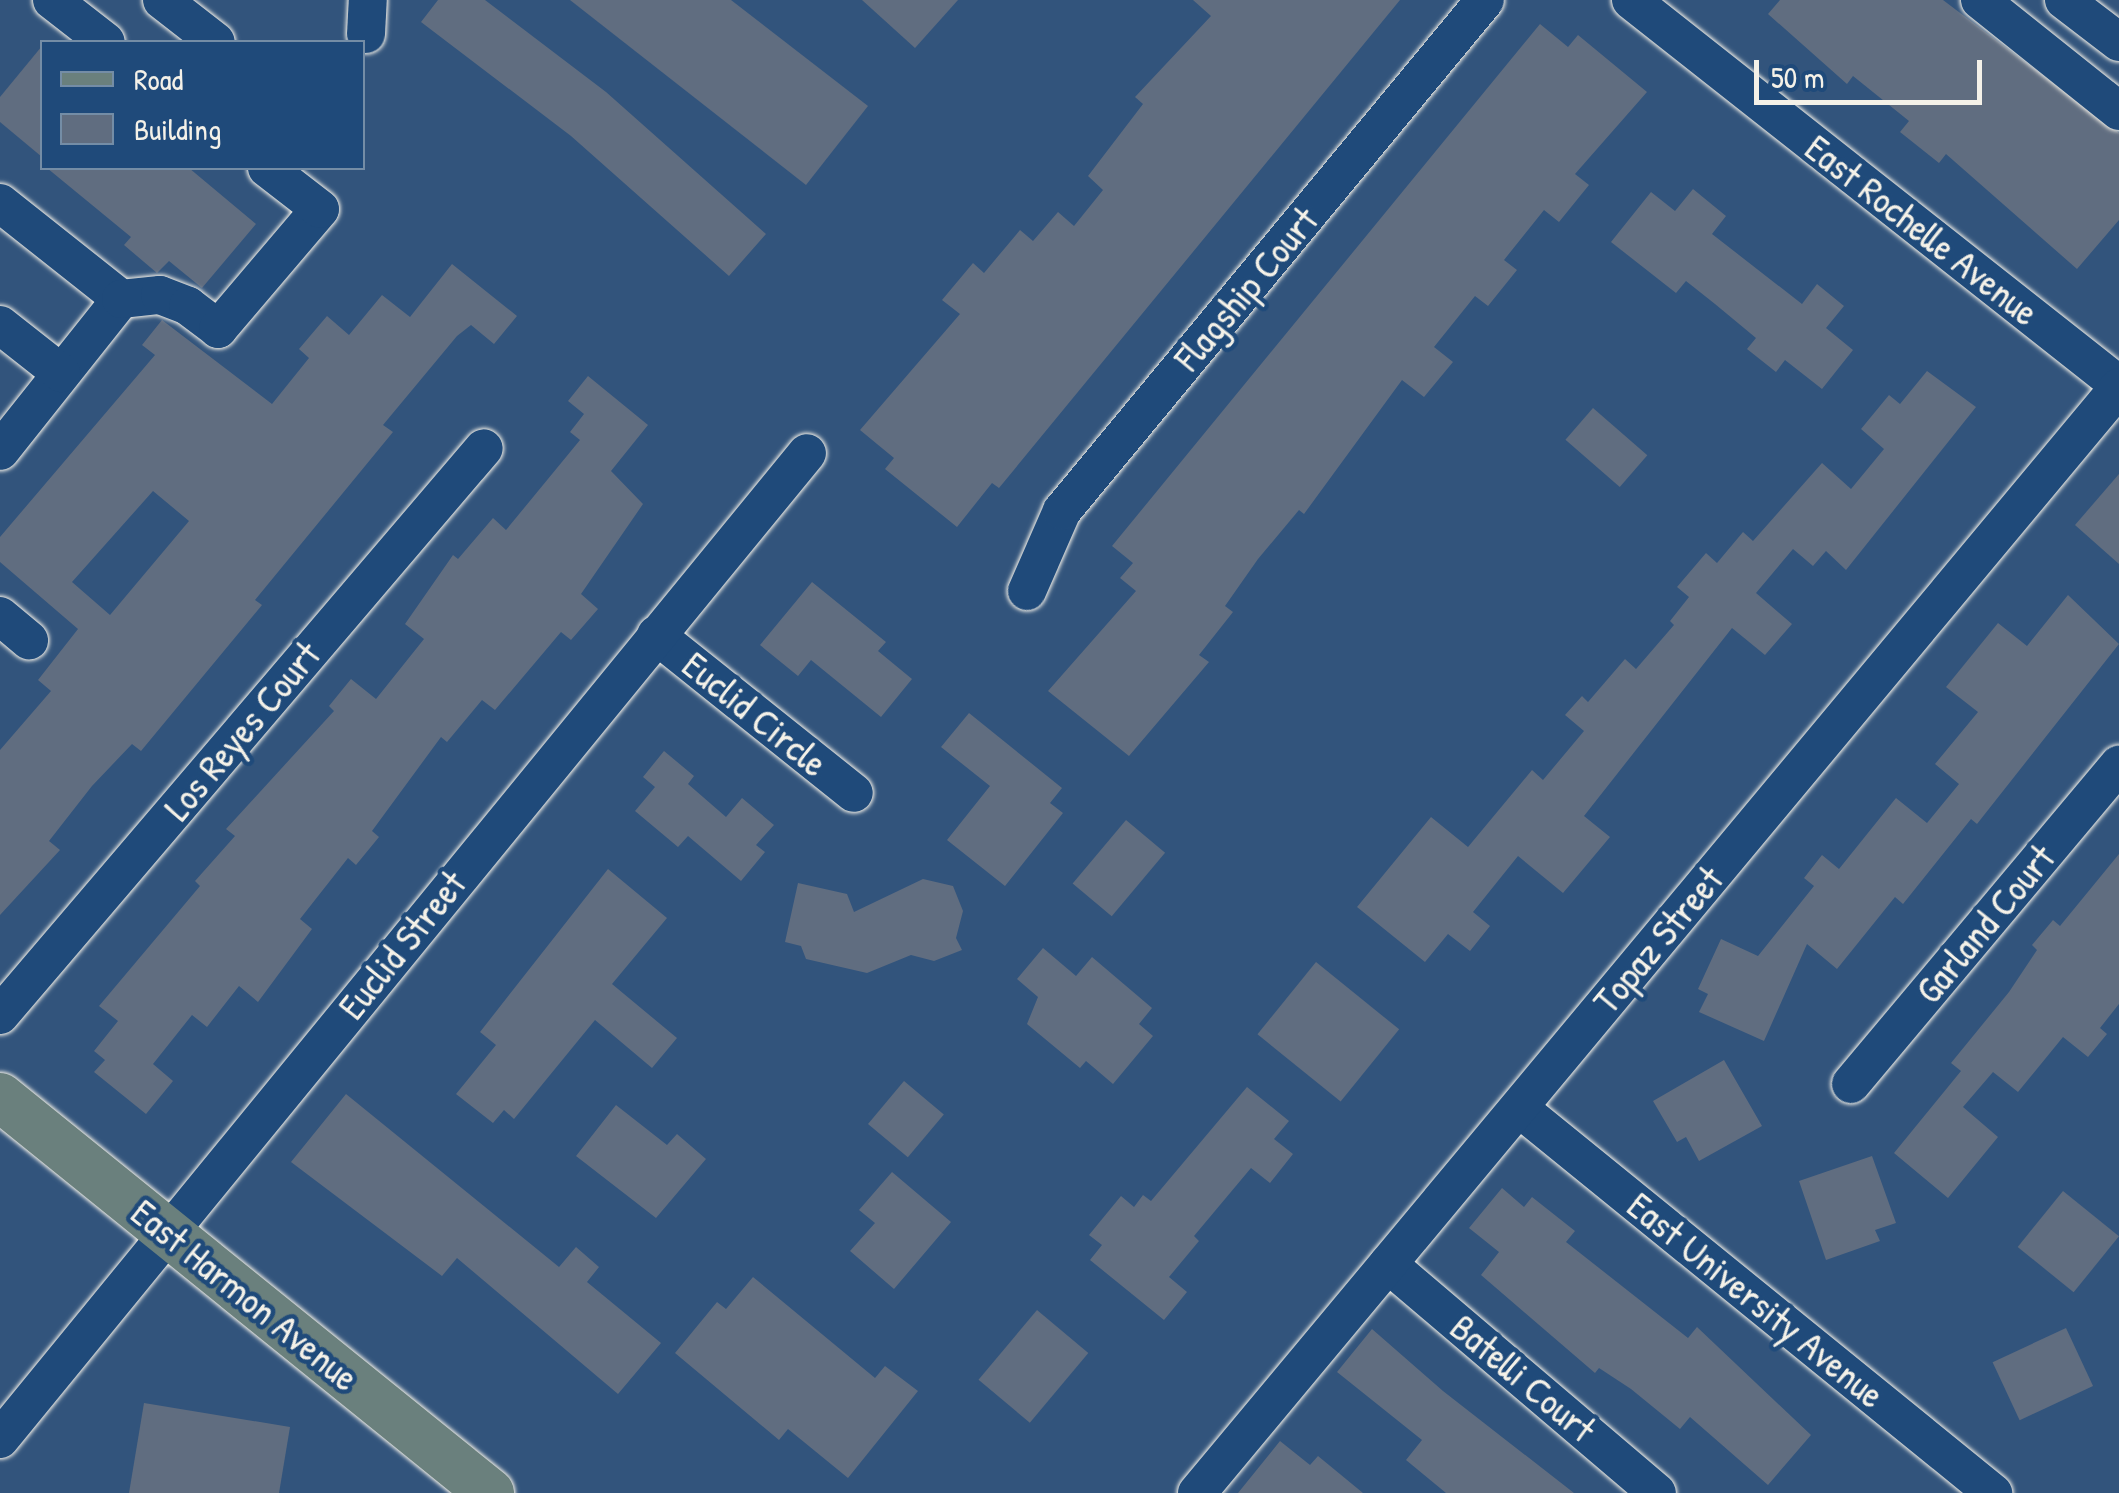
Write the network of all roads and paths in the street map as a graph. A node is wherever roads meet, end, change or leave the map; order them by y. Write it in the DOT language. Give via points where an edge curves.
graph roads {
  1 [pos="52,0"];
  2 [pos="162,0"];
  3 [pos="1486,0"];
  4 [pos="1631,0"];
  5 [pos="1980,0"];
  6 [pos="2064,0"];
  7 [pos="103,40"];
  8 [pos="213,40"];
  9 [pos="2119,42"];
  10 [pos="2119,112"];
  11 [pos="270,170"];
  12 [pos="0,203"];
  13 [pos="121,299"];
  14 [pos="0,325"];
  15 [pos="61,374"];
  16 [pos="2119,386"];
  17 [pos="484,448"];
  18 [pos="0,451"];
  19 [pos="808,453"];
  20 [pos="1027,591"];
  21 [pos="656,635"];
  22 [pos="2119,765"];
  23 [pos="854,793"];
  24 [pos="0,1015"];
  25 [pos="1852,1084"];
  26 [pos="0,1097"];
  27 [pos="1519,1108"];
  28 [pos="167,1232"];
  29 [pos="1388,1264"];
  30 [pos="0,1438"];
  31 [pos="490,1493"];
  32 [pos="1197,1493"];
  33 [pos="1657,1493"];
  34 [pos="1993,1493"];
  1 -- 7 [label="street"];
  2 -- 8 [label="street"];
  3 -- 20 [label="street, Flagship Court" via="1062,511"];
  4 -- 16 [label="street, East Rochelle Avenue"];
  5 -- 10 [label="street"];
  6 -- 9 [label="street"];
  11 -- 13 [label="street" via="320,209 218,330 188,306 160,295"];
  12 -- 13 [label="street"];
  13 -- 15 [label="street"];
  14 -- 15 [label="street"];
  15 -- 18 [label="street"];
  16 -- 27 [label="street, Topaz Street"];
  17 -- 24 [label="street, Los Reyes Court"];
  19 -- 21 [label="street, Euclid Street"];
  21 -- 23 [label="street, Euclid Circle"];
  21 -- 28 [label="street, Euclid Street"];
  22 -- 25 [label="street, Garland Court"];
  26 -- 28 [label="main road, East Harmon Avenue"];
  27 -- 29 [label="street, Topaz Street"];
  27 -- 34 [label="street, East University Avenue"];
  28 -- 30 [label="street, Euclid Street"];
  28 -- 31 [label="main road, East Harmon Avenue"];
  29 -- 32 [label="street, Topaz Street"];
  29 -- 33 [label="street, Batelli Court"];
}
